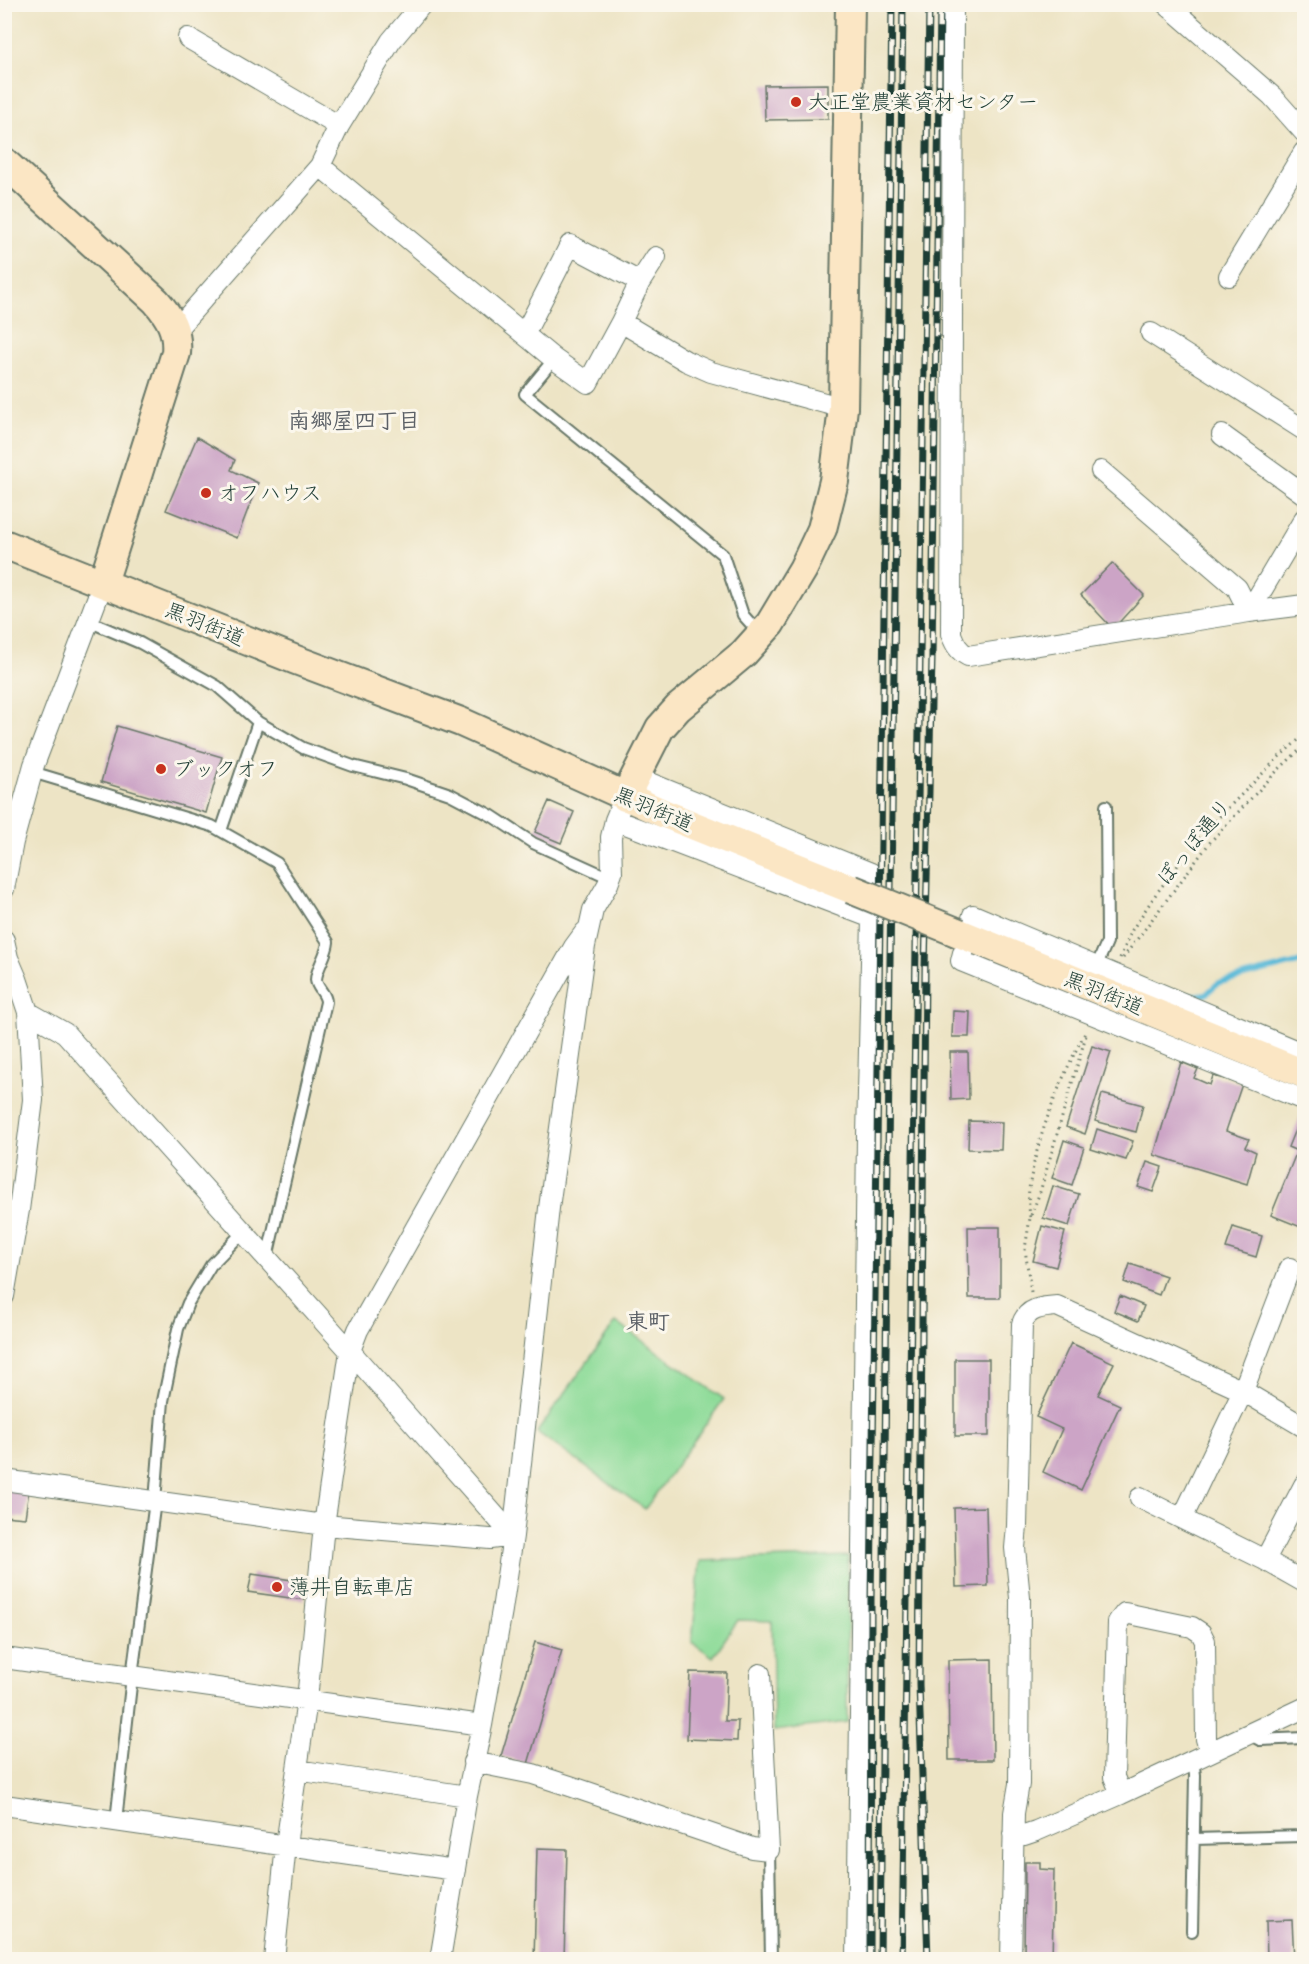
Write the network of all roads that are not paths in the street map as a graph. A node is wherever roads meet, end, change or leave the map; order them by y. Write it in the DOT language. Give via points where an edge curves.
graph roads {
  1 [pos="422,4"];
  2 [pos="850,4"];
  3 [pos="953,4"];
  4 [pos="1166,4"];
  5 [pos="188,38"];
  6 [pos="339,126"];
  7 [pos="1305,132"];
  8 [pos="1305,152"];
  9 [pos="320,166"];
  10 [pos="9,175"];
  11 [pos="656,257"];
  12 [pos="1229,276"];
  13 [pos="640,282"];
  14 [pos="621,322"];
  15 [pos="176,331"];
  16 [pos="525,333"];
  17 [pos="1152,333"];
  18 [pos="554,359"];
  19 [pos="843,408"];
  20 [pos="1305,430"];
  21 [pos="1222,435"];
  22 [pos="1101,471"];
  23 [pos="1305,494"];
  24 [pos="1305,519"];
  25 [pos="4,544"];
  26 [pos="103,583"];
  27 [pos="1305,605"];
  28 [pos="1249,612"];
  29 [pos="88,621"];
  30 [pos="761,635"];
  31 [pos="258,722"];
  32 [pos="32,772"];
  33 [pos="625,798"];
  34 [pos="1106,806"];
  35 [pos="221,831"];
  36 [pos="610,878"];
  37 [pos="4,889"];
  38 [pos="872,918"];
  39 [pos="589,927"];
  40 [pos="964,938"];
  41 [pos="4,940"];
  42 [pos="1096,967"];
  43 [pos="28,1012"];
  44 [pos="1305,1054"];
  45 [pos="1305,1074"];
  46 [pos="1305,1100"];
  47 [pos="12,1208"];
  48 [pos="243,1232"];
  49 [pos="267,1258"];
  50 [pos="1290,1268"];
  51 [pos="4,1296"];
  52 [pos="350,1351"];
  53 [pos="1243,1391"];
  54 [pos="1305,1427"];
  55 [pos="4,1480"];
  56 [pos="1305,1485"];
  57 [pos="1140,1498"];
  58 [pos="155,1501"];
  59 [pos="1182,1519"];
  60 [pos="324,1525"];
  61 [pos="513,1536"];
  62 [pos="1265,1560"];
  63 [pos="1305,1582"];
  64 [pos="4,1658"];
  65 [pos="760,1674"];
  66 [pos="132,1676"];
  67 [pos="307,1700"];
  68 [pos="1305,1708"];
  69 [pos="482,1725"];
  70 [pos="1249,1734"];
  71 [pos="1305,1738"];
  72 [pos="1202,1756"];
  73 [pos="473,1762"];
  74 [pos="297,1770"];
  75 [pos="1121,1794"];
  76 [pos="467,1796"];
  77 [pos="4,1805"];
  78 [pos="116,1821"];
  79 [pos="1013,1834"];
  80 [pos="1305,1836"];
  81 [pos="1194,1839"];
  82 [pos="286,1845"];
  83 [pos="769,1850"];
  84 [pos="455,1870"];
  85 [pos="1192,1931"];
  86 [pos="274,1959"];
  87 [pos="440,1959"];
  88 [pos="771,1959"];
  89 [pos="857,1959"];
  90 [pos="1011,1959"];
  1 -- 6 [label="street" via="391,41"];
  2 -- 19 [label="street"];
  3 -- 28 [label="street" via="951,634 956,645 968,656"];
  4 -- 7 [label="street" via="1272,96"];
  5 -- 6 [label="street"];
  6 -- 9 [label="street"];
  8 -- 12 [label="street"];
  9 -- 15 [label="street"];
  9 -- 16 [label="street"];
  10 -- 15 [label="street" via="156,301"];
  11 -- 13 [label="street"];
  13 -- 14 [label="street"];
  13 -- 16 [label="street" via="570,245"];
  14 -- 18 [label="street" via="588,383"];
  14 -- 19 [label="street" via="711,372"];
  15 -- 26 [label="street" via="176,353"];
  16 -- 18 [label="street"];
  17 -- 20 [label="street"];
  18 -- 30 [label="lane" via="525,394 723,555 743,615"];
  19 -- 30 [label="street" via="834,482 822,529 803,569"];
  21 -- 23 [label="street"];
  22 -- 28 [label="street" via="1237,588"];
  24 -- 28 [label="street"];
  25 -- 26 [label="street, 黒羽街道"];
  26 -- 29 [label="street"];
  26 -- 33 [label="street, 黒羽街道" via="461,722"];
  27 -- 28 [label="street"];
  29 -- 31 [label="lane" via="140,643 217,686"];
  29 -- 32 [label="street"];
  30 -- 33 [label="street" via="678,708 660,729"];
  31 -- 35 [label="lane"];
  31 -- 36 [label="lane" via="303,748 450,794 533,843"];
  32 -- 35 [label="lane"];
  32 -- 37 [label="street"];
  33 -- 36 [label="street" via="611,837"];
  33 -- 38 [label="street"];
  33 -- 38 [label="street" via="870,873"];
  33 -- 40 [label="street, 黒羽街道, bridge"];
  34 -- 42 [label="lane" via="1107,942"];
  35 -- 49 [label="lane" via="278,863 328,942 316,977 326,1002"];
  36 -- 39 [label="street" via="593,910"];
  38 -- 89 [label="street"];
  39 -- 52 [label="street" via="515,1050 358,1330"];
  39 -- 61 [label="street" via="549,1208"];
  40 -- 42 [label="street" via="973,915"];
  40 -- 45 [label="street, 黒羽街道"];
  40 -- 46 [label="street" via="961,962"];
  41 -- 43 [label="street"];
  42 -- 44 [label="street"];
  43 -- 47 [label="street" via="33,1100"];
  43 -- 48 [label="street" via="65,1034"];
  47 -- 51 [label="street"];
  48 -- 49 [label="street"];
  48 -- 58 [label="lane" via="211,1265 188,1303 178,1329 163,1401"];
  49 -- 52 [label="street"];
  50 -- 53 [label="street"];
  52 -- 60 [label="street"];
  52 -- 61 [label="street"];
  53 -- 54 [label="street"];
  53 -- 59 [label="street"];
  53 -- 79 [label="street" via="1057,1306 1035,1308 1024,1317 1015,1548 1020,1598 1019,1784"];
  55 -- 58 [label="street"];
  56 -- 62 [label="street"];
  57 -- 59 [label="street"];
  58 -- 60 [label="street"];
  58 -- 66 [label="lane"];
  59 -- 62 [label="street"];
  60 -- 61 [label="street" via="490,1539"];
  60 -- 67 [label="street"];
  61 -- 69 [label="street"];
  62 -- 63 [label="street"];
  64 -- 66 [label="street"];
  65 -- 83 [label="street"];
  66 -- 67 [label="street"];
  66 -- 78 [label="lane"];
  67 -- 69 [label="street"];
  67 -- 74 [label="street"];
  68 -- 70 [label="street"];
  69 -- 73 [label="street"];
  70 -- 71 [label="lane" via="1260,1740"];
  70 -- 72 [label="street"];
  72 -- 75 [label="street"];
  72 -- 75 [label="street" via="1206,1739 1201,1633 1125,1613 1118,1622 1114,1777"];
  72 -- 81 [label="lane" via="1196,1774"];
  73 -- 76 [label="street"];
  73 -- 83 [label="street" via="533,1774 752,1848"];
  74 -- 76 [label="street"];
  74 -- 82 [label="street"];
  75 -- 79 [label="street" via="1036,1831"];
  76 -- 84 [label="street"];
  77 -- 78 [label="street"];
  78 -- 82 [label="street"];
  79 -- 90 [label="street"];
  80 -- 81 [label="lane"];
  81 -- 85 [label="lane"];
  82 -- 84 [label="street"];
  82 -- 86 [label="street"];
  83 -- 88 [label="lane"];
  84 -- 87 [label="street"];
}
